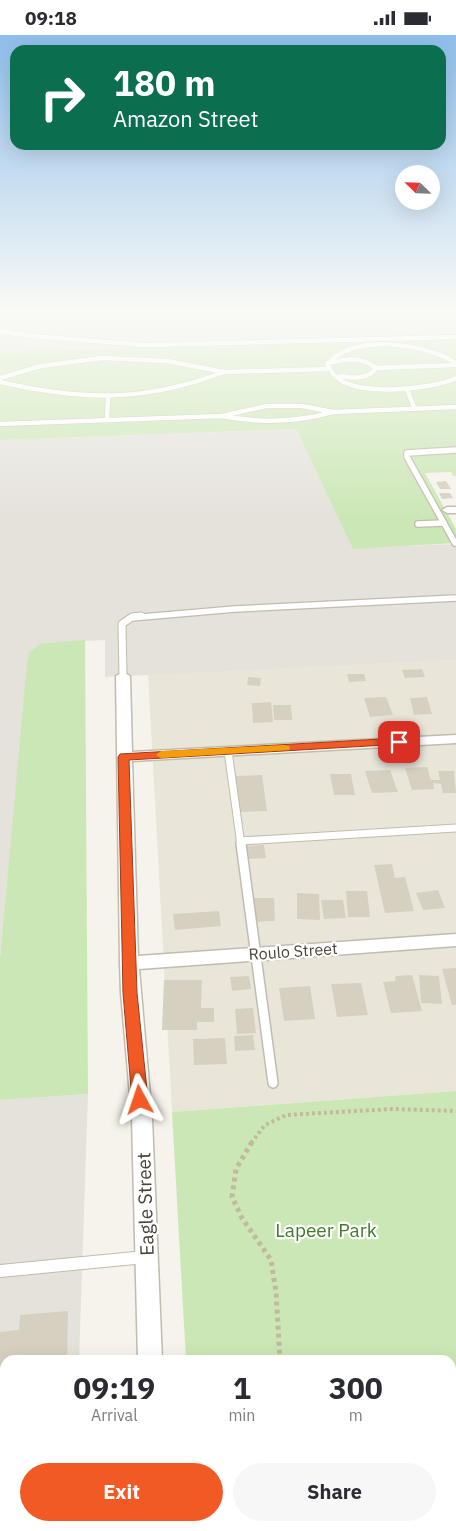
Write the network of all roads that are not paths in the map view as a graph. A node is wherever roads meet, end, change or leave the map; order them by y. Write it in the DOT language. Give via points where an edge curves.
graph roads {
  1 [pos="208,379"];
  2 [pos="341,379"];
  3 [pos="453,379"];
  4 [pos="0,382"];
  5 [pos="407,391"];
  6 [pos="108,396"];
  7 [pos="456,407"];
  8 [pos="415,409"];
  9 [pos="333,412"];
  10 [pos="221,416"];
  11 [pos="107,420"];
  12 [pos="0,424"];
  13 [pos="456,450"];
  14 [pos="444,523"];
  15 [pos="418,524"];
  16 [pos="455,543"];
  17 [pos="456,598"];
  18 [pos="123,676"];
  19 [pos="456,739"];
  20 [pos="228,751"];
  21 [pos="124,757"];
  22 [pos="456,828"];
  23 [pos="240,841"];
  24 [pos="456,940"];
  25 [pos="256,954"];
  26 [pos="129,963"];
  27 [pos="274,1083"];
  28 [pos="146,1257"];
  29 [pos="0,1271"];
  30 [pos="150,1355"];
  1 -- 6 [label="lane" via="161,391"];
  2 -- 5 [label="lane" via="369,388"];
  3 -- 5 [label="lane" via="444,385"];
  4 -- 6 [label="lane" via="48,393"];
  5 -- 8 [label="lane"];
  6 -- 11 [label="lane"];
  7 -- 8 [label="lane"];
  8 -- 9 [label="lane"];
  9 -- 10 [label="lane" via="302,406 266,406"];
  9 -- 10 [label="lane" via="288,422 251,422"];
  10 -- 11 [label="lane"];
  11 -- 12 [label="lane"];
  13 -- 14 [label="lane" via="407,453"];
  14 -- 15 [label="lane"];
  14 -- 16 [label="lane"];
  17 -- 18 [label="lane, Eagle Street" via="141,615 126,619 122,624"];
  18 -- 21 [label="street, Eagle Street"];
  19 -- 20 [label="street"];
  20 -- 21 [label="street"];
  20 -- 23 [label="lane"];
  21 -- 26 [label="street, Eagle Street"];
  22 -- 23 [label="lane"];
  23 -- 25 [label="lane"];
  24 -- 25 [label="street, Roulo Street"];
  25 -- 26 [label="street, Roulo Street"];
  25 -- 27 [label="lane"];
  26 -- 28 [label="street, Eagle Street" via="142,1118"];
  28 -- 29 [label="lane"];
  28 -- 30 [label="street, Eagle Street"];
}
